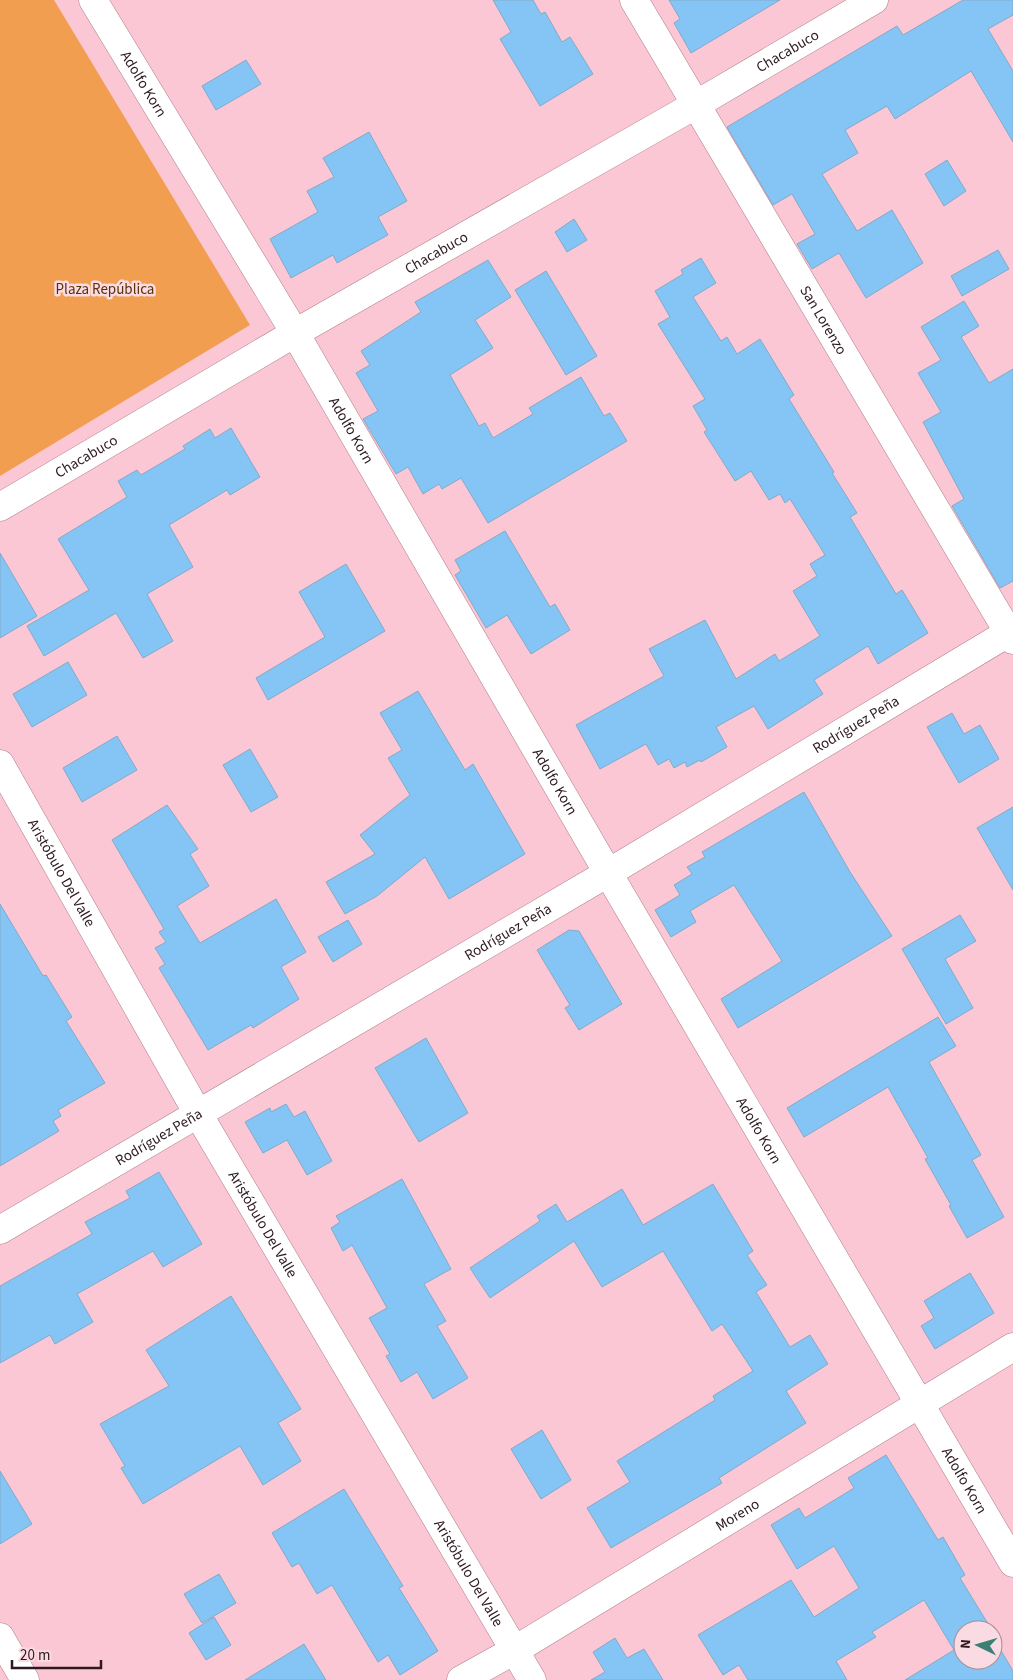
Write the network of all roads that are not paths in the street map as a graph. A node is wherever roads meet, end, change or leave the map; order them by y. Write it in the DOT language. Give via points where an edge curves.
graph roads {
  1 [pos="94,0"];
  2 [pos="634,0"];
  3 [pos="874,0"];
  4 [pos="697,104"];
  5 [pos="295,333"];
  6 [pos="0,507"];
  7 [pos="1011,634"];
  8 [pos="0,764"];
  9 [pos="608,873"];
  10 [pos="197,1112"];
  11 [pos="0,1230"];
  12 [pos="1013,1347"];
  13 [pos="919,1405"];
  14 [pos="1013,1563"];
  15 [pos="0,1637"];
  16 [pos="514,1650"];
  17 [pos="25,1680"];
  18 [pos="461,1680"];
  19 [pos="532,1680"];
  1 -- 5 [label="street, Adolfo Korn"];
  2 -- 4 [label="street, San Lorenzo"];
  3 -- 4 [label="street, Chacabuco"];
  4 -- 5 [label="street, Chacabuco"];
  4 -- 7 [label="street, San Lorenzo"];
  5 -- 6 [label="street, Chacabuco"];
  5 -- 9 [label="street, Adolfo Korn"];
  7 -- 9 [label="street, Rodríguez Peña"];
  8 -- 10 [label="street, Aristóbulo Del Valle"];
  9 -- 10 [label="street, Rodríguez Peña"];
  9 -- 13 [label="street, Adolfo Korn"];
  10 -- 11 [label="street, Rodríguez Peña"];
  10 -- 16 [label="street, Aristóbulo Del Valle"];
  12 -- 13 [label="street, Moreno"];
  13 -- 14 [label="street, Adolfo Korn"];
  13 -- 16 [label="street, Moreno"];
  15 -- 17 [label="street"];
  16 -- 18 [label="street, Moreno"];
  16 -- 19 [label="street, Aristóbulo Del Valle"];
}
